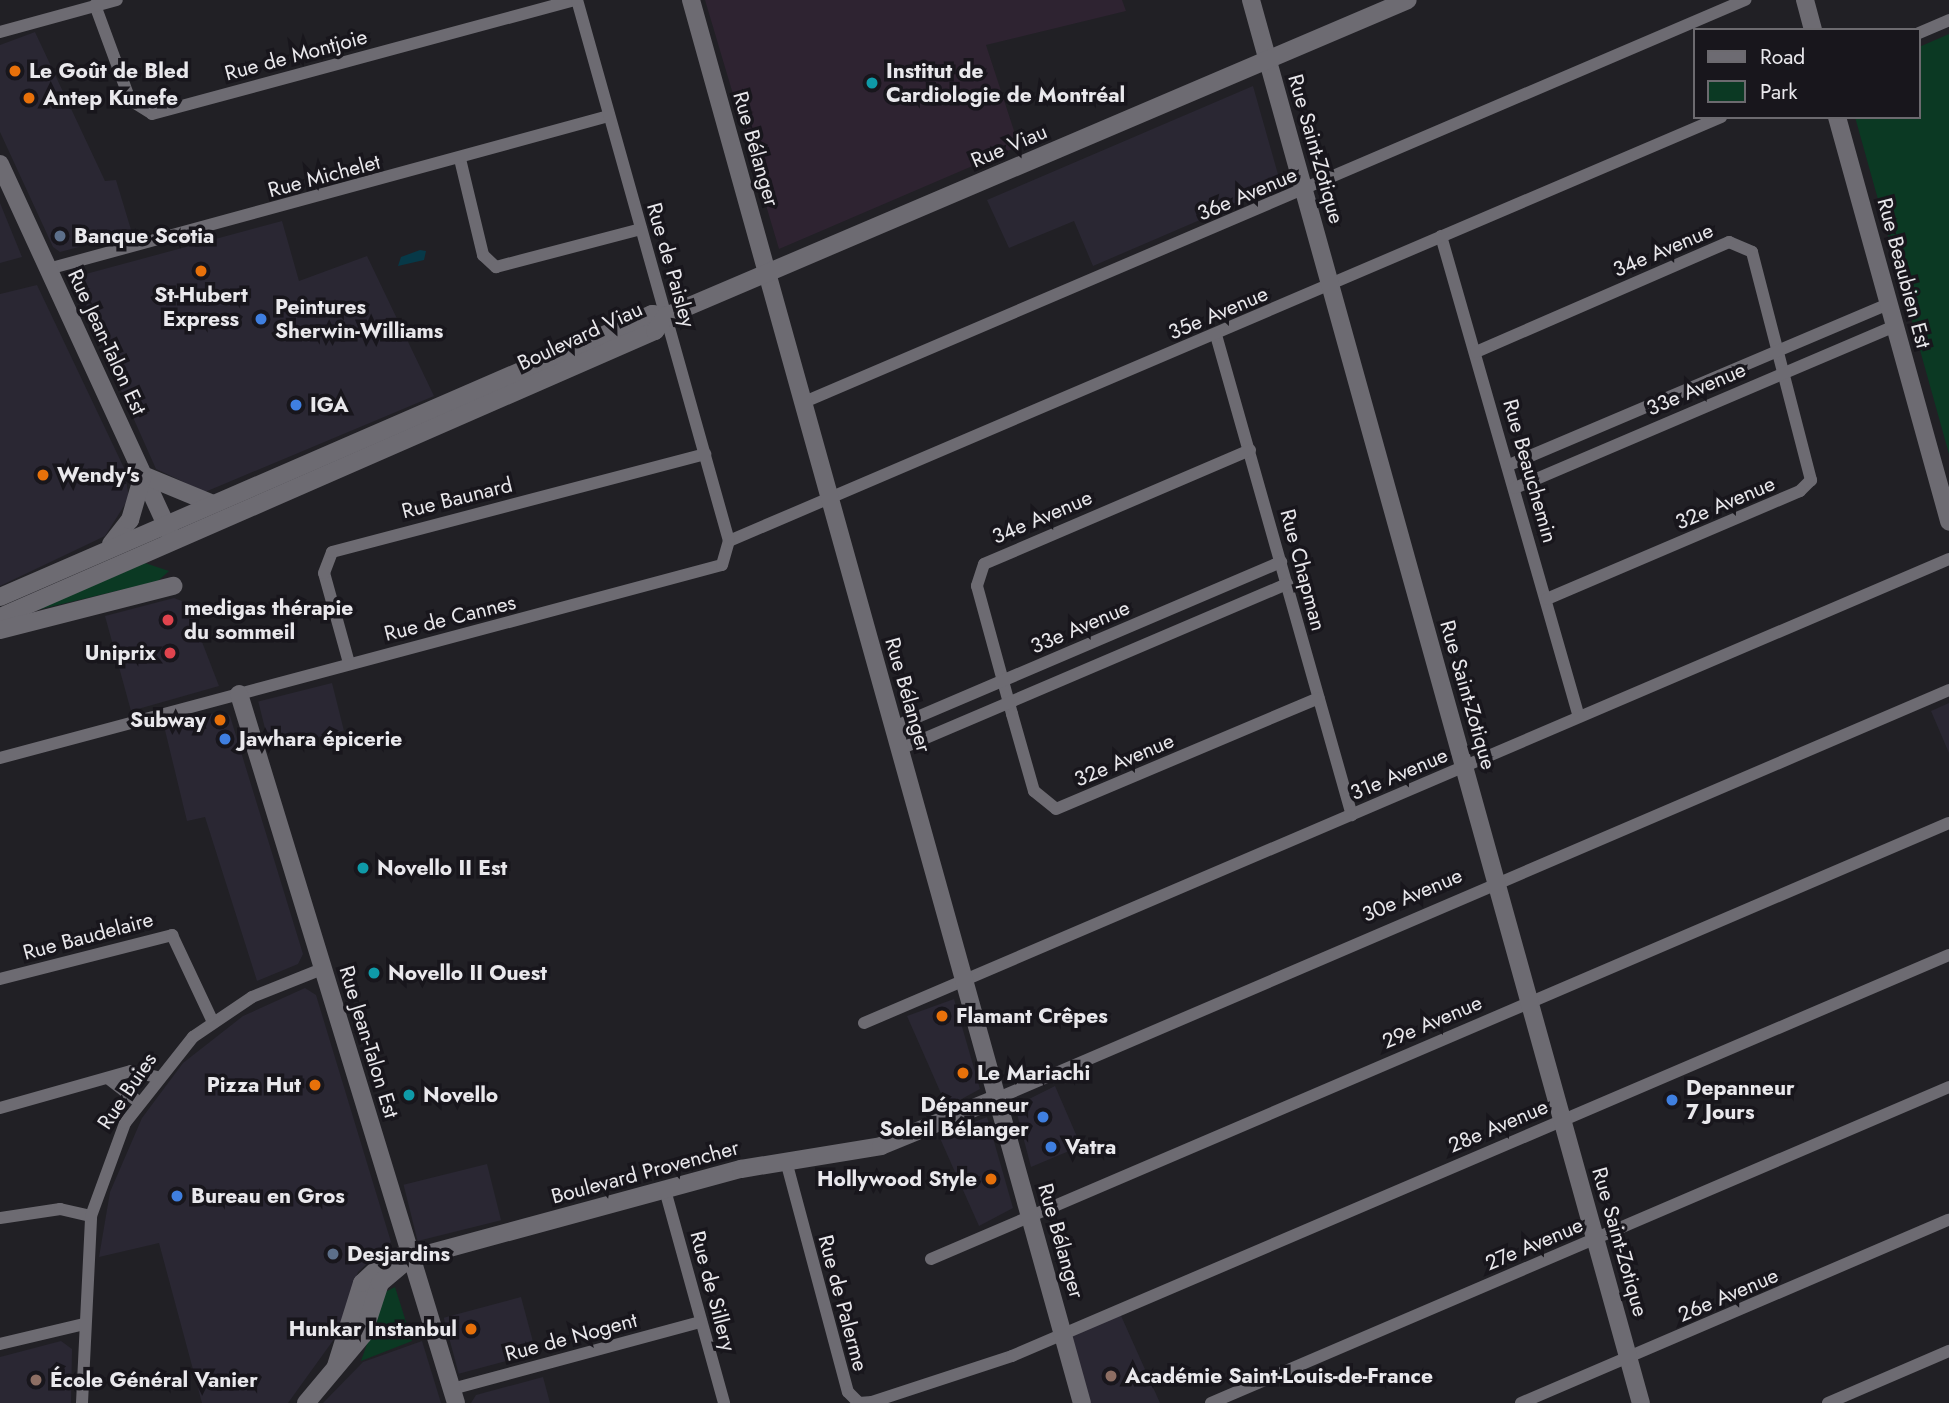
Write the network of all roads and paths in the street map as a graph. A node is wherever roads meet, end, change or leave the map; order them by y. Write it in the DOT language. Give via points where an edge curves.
graph roads {
  1 [pos="117,0"];
  2 [pos="576,0"];
  3 [pos="691,0"];
  4 [pos="1251,0"];
  5 [pos="1408,0"];
  6 [pos="1745,0"];
  7 [pos="1805,0"];
  8 [pos="95,5"];
  9 [pos="1949,20"];
  10 [pos="1813,28"];
  11 [pos="0,32"];
  12 [pos="1921,32"];
  13 [pos="1267,61"];
  14 [pos="609,116"];
  15 [pos="1716,119"];
  16 [pos="1838,119"];
  17 [pos="460,159"];
  18 [pos="0,164"];
  19 [pos="1305,190"];
  20 [pos="641,229"];
  21 [pos="1441,236"];
  22 [pos="48,269"];
  23 [pos="766,272"];
  24 [pos="1329,285"];
  25 [pos="1888,304"];
  26 [pos="666,316"];
  27 [pos="1894,326"];
  28 [pos="1216,335"];
  29 [pos="1779,349"];
  30 [pos="1476,352"];
  31 [pos="1784,372"];
  32 [pos="802,403"];
  33 [pos="1250,450"];
  34 [pos="705,454"];
  35 [pos="1508,465"];
  36 [pos="143,475"];
  37 [pos="1515,488"];
  38 [pos="830,500"];
  39 [pos="211,503"];
  40 [pos="1949,522"];
  41 [pos="169,530"];
  42 [pos="729,541"];
  43 [pos="109,547"];
  44 [pos="1949,559"];
  45 [pos="1281,562"];
  46 [pos="1287,584"];
  47 [pos="173,586"];
  48 [pos="0,597"];
  49 [pos="1546,599"];
  50 [pos="30,601"];
  51 [pos="0,617"];
  52 [pos="33,623"];
  53 [pos="0,630"];
  54 [pos="349,663"];
  55 [pos="1003,682"];
  56 [pos="1949,690"];
  57 [pos="239,694"];
  58 [pos="1319,698"];
  59 [pos="1009,704"];
  60 [pos="1579,716"];
  61 [pos="894,727"];
  62 [pos="900,749"];
  63 [pos="0,758"];
  64 [pos="1465,766"];
  65 [pos="1352,815"];
  66 [pos="1949,823"];
  67 [pos="1497,884"];
  68 [pos="1949,955"];
  69 [pos="322,969"];
  70 [pos="964,977"];
  71 [pos="0,979"];
  72 [pos="1530,1001"];
  73 [pos="213,1022"];
  74 [pos="864,1023"];
  75 [pos="156,1077"];
  76 [pos="109,1079"];
  77 [pos="1949,1087"];
  78 [pos="998,1098"];
  79 [pos="138,1102"];
  80 [pos="0,1108"];
  81 [pos="1563,1120"];
  82 [pos="893,1142"];
  83 [pos="786,1161"];
  84 [pos="665,1190"];
  85 [pos="91,1216"];
  86 [pos="1030,1216"];
  87 [pos="0,1218"];
  88 [pos="1949,1220"];
  89 [pos="1595,1238"];
  90 [pos="411,1257"];
  91 [pos="930,1259"];
  92 [pos="701,1322"];
  93 [pos="84,1324"];
  94 [pos="1063,1334"];
  95 [pos="0,1344"];
  96 [pos="1949,1351"];
  97 [pos="1629,1357"];
  98 [pos="454,1396"];
  99 [pos="82,1403"];
  100 [pos="306,1403"];
  101 [pos="724,1403"];
  102 [pos="1082,1403"];
  103 [pos="1211,1403"];
  104 [pos="1521,1403"];
  105 [pos="1641,1403"];
  106 [pos="1828,1403"];
  1 -- 8 [label="street"];
  2 -- 8 [label="street, Rue de Montjoie" via="152,114 130,100"];
  2 -- 14 [label="street, Rue de Paisley"];
  3 -- 23 [label="street, Rue Bélanger"];
  4 -- 13 [label="street, Rue Saint-Zotique"];
  5 -- 13 [label="street, Rue Viau"];
  6 -- 19 [label="street, 36e Avenue"];
  7 -- 10 [label="street"];
  8 -- 11 [label="street"];
  9 -- 12 [label="street"];
  13 -- 19 [label="street, Rue Saint-Zotique"];
  13 -- 23 [label="street, Rue Viau"];
  14 -- 17 [label="street, Rue Michelet"];
  14 -- 20 [label="street, Rue de Paisley"];
  15 -- 21 [label="street, 35e Avenue"];
  16 -- 25 [label="street, Rue Beaubien Est"];
  17 -- 20 [label="street" via="483,255 496,267"];
  17 -- 22 [label="street, Rue Michelet"];
  18 -- 22 [label="street, Rue Jean-Talon Est"];
  19 -- 24 [label="street, Rue Saint-Zotique"];
  19 -- 32 [label="street, 36e Avenue"];
  20 -- 26 [label="street, Rue de Paisley"];
  21 -- 24 [label="street, 35e Avenue"];
  21 -- 30 [label="street, Rue Beauchemin"];
  22 -- 36 [label="street, Rue Jean-Talon Est"];
  23 -- 26 [label="street, Rue Viau"];
  23 -- 32 [label="street, Rue Bélanger"];
  24 -- 28 [label="street, 35e Avenue"];
  24 -- 64 [label="street, Rue Saint-Zotique"];
  25 -- 27 [label="street, Rue Beaubien Est"];
  25 -- 29 [label="street, 33e Avenue"];
  26 -- 34 [label="street, Rue de Paisley"];
  26 -- 39 [label="street, Boulevard Viau" via="652,314"];
  26 -- 41 [label="street, Boulevard Viau" via="655,331"];
  27 -- 31 [label="street, 33e Avenue"];
  27 -- 40 [label="street, Rue Beaubien Est"];
  28 -- 33 [label="street, Rue Chapman"];
  28 -- 38 [label="street, 35e Avenue"];
  29 -- 30 [label="street, 34e Avenue" via="1752,253 1729,242"];
  29 -- 31 [label="street, 34e Avenue"];
  29 -- 35 [label="street, 33e Avenue"];
  30 -- 35 [label="street, Rue Beauchemin"];
  31 -- 37 [label="street, 33e Avenue"];
  31 -- 49 [label="street, 32e Avenue" via="1812,465 1811,480 1800,491"];
  32 -- 38 [label="street, Rue Bélanger"];
  33 -- 45 [label="street, Rue Chapman"];
  33 -- 55 [label="street, 34e Avenue" via="984,564 977,586"];
  34 -- 42 [label="street, Rue de Paisley"];
  34 -- 54 [label="street, Rue Baunard" via="332,552 324,573"];
  35 -- 37 [label="street, Rue Beauchemin"];
  36 -- 39 [label="street"];
  36 -- 41 [label="street, Rue Jean-Talon Est"];
  36 -- 43 [label="street" via="130,520"];
  37 -- 49 [label="street, Rue Beauchemin"];
  38 -- 42 [label="street, 35e Avenue"];
  38 -- 61 [label="street, Rue Bélanger"];
  39 -- 41 [label="street, Boulevard Viau"];
  41 -- 43 [label="street, Boulevard Viau"];
  41 -- 50 [label="street, Boulevard Viau"];
  42 -- 54 [label="street, Rue de Cannes" via="722,565 709,572"];
  43 -- 48 [label="street, Boulevard Viau"];
  44 -- 60 [label="street, 31e Avenue"];
  45 -- 46 [label="street, Rue Chapman"];
  45 -- 55 [label="street, 33e Avenue"];
  46 -- 58 [label="street, Rue Chapman"];
  46 -- 59 [label="street, 33e Avenue"];
  47 -- 52 [label="street"];
  49 -- 60 [label="street, Rue Beauchemin"];
  50 -- 51 [label="street, Boulevard Viau"];
  50 -- 52 [label="street" via="22,612"];
  52 -- 53 [label="street"];
  54 -- 57 [label="street, Rue de Cannes"];
  55 -- 59 [label="street, 34e Avenue"];
  55 -- 61 [label="street, 33e Avenue"];
  56 -- 67 [label="street, 30e Avenue"];
  57 -- 63 [label="street, Rue de Cannes"];
  57 -- 69 [label="street, Rue Jean-Talon Est"];
  58 -- 59 [label="street, 32e Avenue" via="1056,809 1034,791"];
  58 -- 65 [label="street, Rue Chapman"];
  59 -- 62 [label="street, 33e Avenue"];
  60 -- 64 [label="street, 31e Avenue"];
  61 -- 62 [label="street, Rue Bélanger"];
  62 -- 70 [label="street, Rue Bélanger"];
  64 -- 65 [label="street, 31e Avenue"];
  64 -- 67 [label="street, Rue Saint-Zotique"];
  65 -- 70 [label="street, 31e Avenue"];
  66 -- 72 [label="street, 29e Avenue"];
  67 -- 72 [label="street, Rue Saint-Zotique"];
  67 -- 78 [label="street, 30e Avenue"];
  68 -- 81 [label="street, 28e Avenue"];
  69 -- 73 [label="street, Rue Buies" via="264,991"];
  69 -- 90 [label="street, Rue Jean-Talon Est"];
  70 -- 74 [label="street, 31e Avenue"];
  70 -- 78 [label="street, Rue Bélanger"];
  71 -- 73 [label="street, Rue Baudelaire" via="172,935"];
  72 -- 81 [label="street, Rue Saint-Zotique"];
  72 -- 86 [label="street, 29e Avenue"];
  73 -- 75 [label="street, Rue Buies"];
  75 -- 76 [label="street" via="136,1070"];
  75 -- 79 [label="street, Rue Buies"];
  76 -- 79 [label="street"];
  76 -- 80 [label="street"];
  77 -- 89 [label="street, 27e Avenue"];
  78 -- 82 [label="street, 30e Avenue"];
  78 -- 86 [label="street, Rue Bélanger"];
  79 -- 85 [label="street, Rue Buies" via="113,1147"];
  81 -- 89 [label="street, Rue Saint-Zotique"];
  81 -- 94 [label="street, 28e Avenue"];
  82 -- 83 [label="street, Boulevard Provencher"];
  83 -- 84 [label="street, Boulevard Provencher"];
  83 -- 94 [label="street, Rue de Palerme" via="855,1401 950,1381"];
  84 -- 90 [label="street, Boulevard Provencher"];
  84 -- 92 [label="street, Rue de Sillery"];
  85 -- 87 [label="street" via="60,1209"];
  85 -- 93 [label="street, Rue Buies"];
  86 -- 91 [label="street, 29e Avenue"];
  86 -- 94 [label="street, Rue Bélanger"];
  88 -- 97 [label="street, 26e Avenue"];
  89 -- 97 [label="street, Rue Saint-Zotique"];
  89 -- 103 [label="street, 27e Avenue"];
  90 -- 98 [label="street, Rue Jean-Talon Est"];
  90 -- 100 [label="street, Boulevard Provencher" via="389,1258 367,1276 336,1366"];
  92 -- 98 [label="street, Rue de Nogent"];
  92 -- 101 [label="street, Rue de Sillery"];
  93 -- 95 [label="street"];
  93 -- 99 [label="street, Rue Buies"];
  94 -- 102 [label="street, Rue Bélanger"];
  96 -- 106 [label="street"];
  97 -- 104 [label="street, 26e Avenue"];
  97 -- 105 [label="street, Rue Saint-Zotique"];
}
